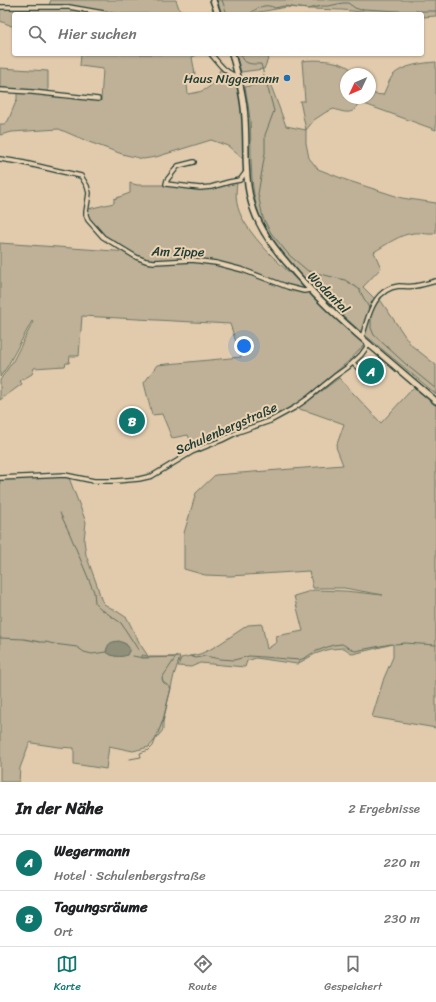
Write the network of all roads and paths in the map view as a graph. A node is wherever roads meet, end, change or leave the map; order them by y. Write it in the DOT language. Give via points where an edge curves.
graph roads {
  1 [pos="213,0"];
  2 [pos="0,7"];
  3 [pos="98,12"];
  4 [pos="217,12"];
  5 [pos="212,56"];
  6 [pos="233,56"];
  7 [pos="239,78"];
  8 [pos="0,90"];
  9 [pos="98,99"];
  10 [pos="0,159"];
  11 [pos="194,162"];
  12 [pos="246,172"];
  13 [pos="436,281"];
  14 [pos="310,290"];
  15 [pos="361,337"];
  16 [pos="369,344"];
  17 [pos="353,363"];
  18 [pos="367,381"];
  19 [pos="436,401"];
  20 [pos="0,478"];
  1 -- 4 [label="main road"];
  2 -- 3 [label="street" via="69,7"];
  5 -- 7 [label="street" via="223,70"];
  6 -- 7 [label="main road, Wodantal"];
  7 -- 12 [label="main road, Wodantal" via="245,113"];
  8 -- 9 [label="street"];
  10 -- 14 [label="street, Am Zippe" via="81,176 90,193 86,216 103,238 136,257 154,262 192,260 216,263 288,287"];
  11 -- 12 [label="street" via="178,166 166,184 211,187 240,180"];
  12 -- 14 [label="main road, Wodantal" via="256,219 264,234"];
  13 -- 15 [label="street" via="387,289 370,310"];
  14 -- 15 [label="main road, Wodantal"];
  15 -- 16 [label="main road, Wodantal"];
  16 -- 17 [label="street, Schulenbergstraße"];
  16 -- 19 [label="main road, Wodantal"];
  17 -- 18 [label="street"];
  17 -- 20 [label="street, Schulenbergstraße" via="308,399 280,417 192,452 146,478 116,482 94,481 65,475"];
}
